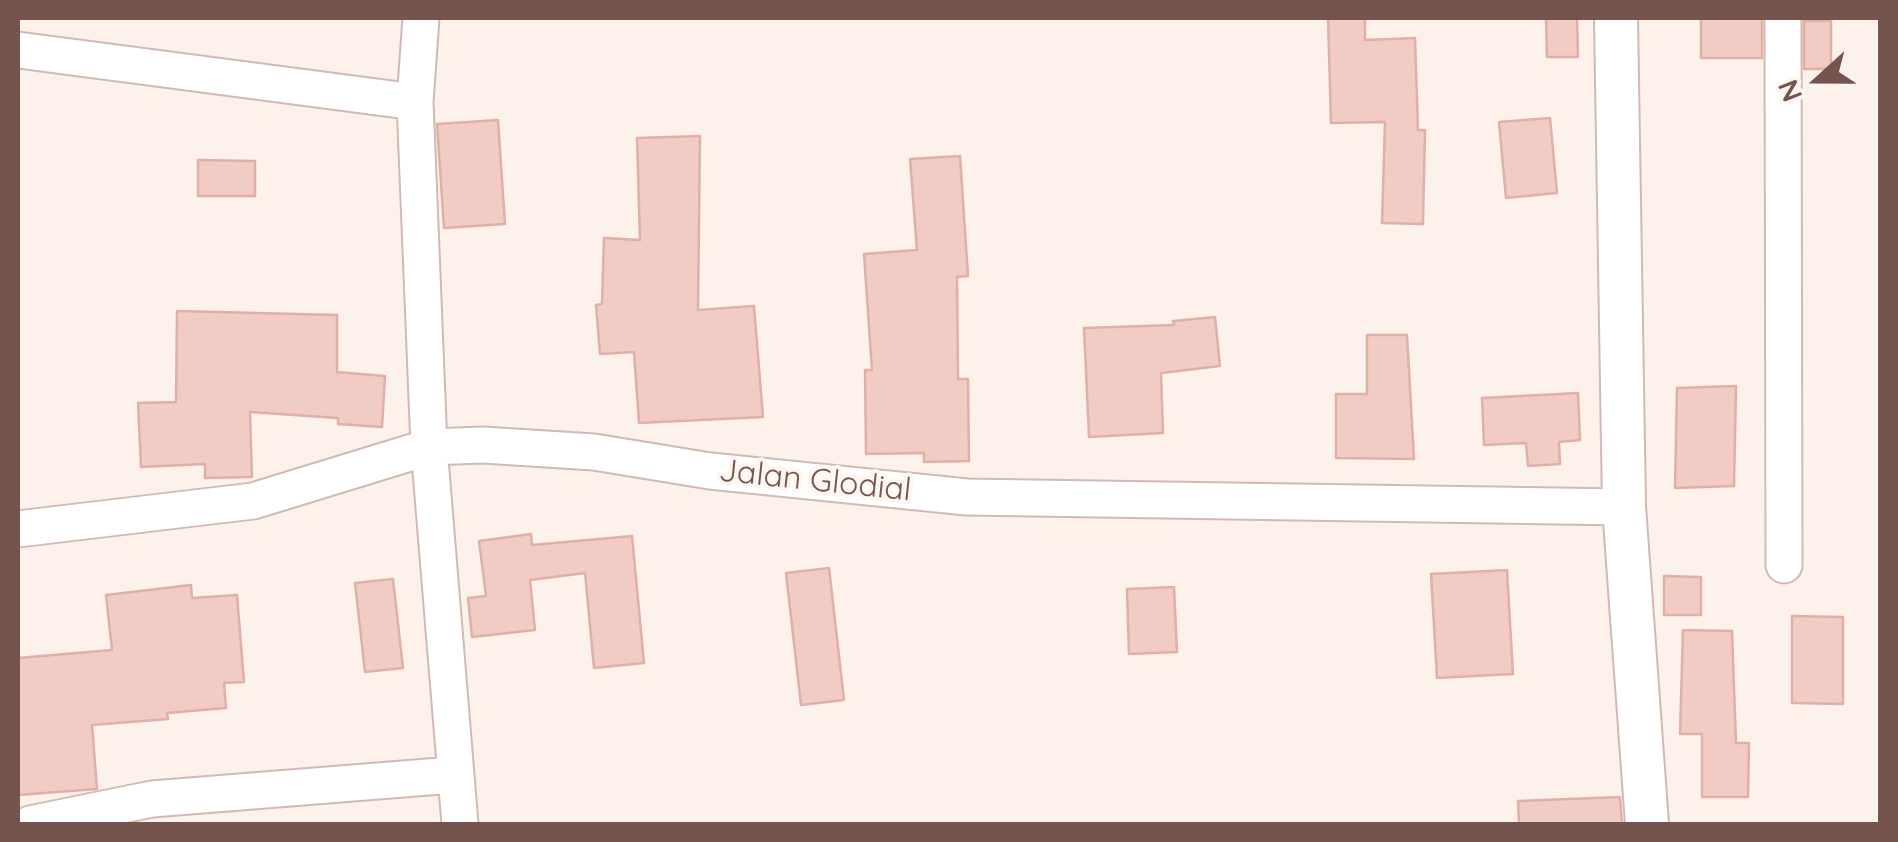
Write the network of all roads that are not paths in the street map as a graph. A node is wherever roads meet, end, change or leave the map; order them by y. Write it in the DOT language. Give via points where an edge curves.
graph roads {
  1 [pos="422,18"];
  2 [pos="1616,18"];
  3 [pos="1783,18"];
  4 [pos="18,50"];
  5 [pos="415,102"];
  6 [pos="429,446"];
  7 [pos="1624,507"];
  8 [pos="18,529"];
  9 [pos="1784,564"];
  10 [pos="454,775"];
  11 [pos="30,824"];
  12 [pos="460,824"];
  13 [pos="1647,824"];
  1 -- 5 [label="street"];
  2 -- 7 [label="street"];
  3 -- 9 [label="street"];
  4 -- 5 [label="street"];
  5 -- 6 [label="street"];
  6 -- 7 [label="street, Jalan Glodial" via="594,452 967,497"];
  6 -- 8 [label="street, Jalan Glodial" via="253,500"];
  6 -- 10 [label="street"];
  7 -- 13 [label="street"];
  10 -- 11 [label="street" via="152,798"];
  10 -- 12 [label="street"];
}
